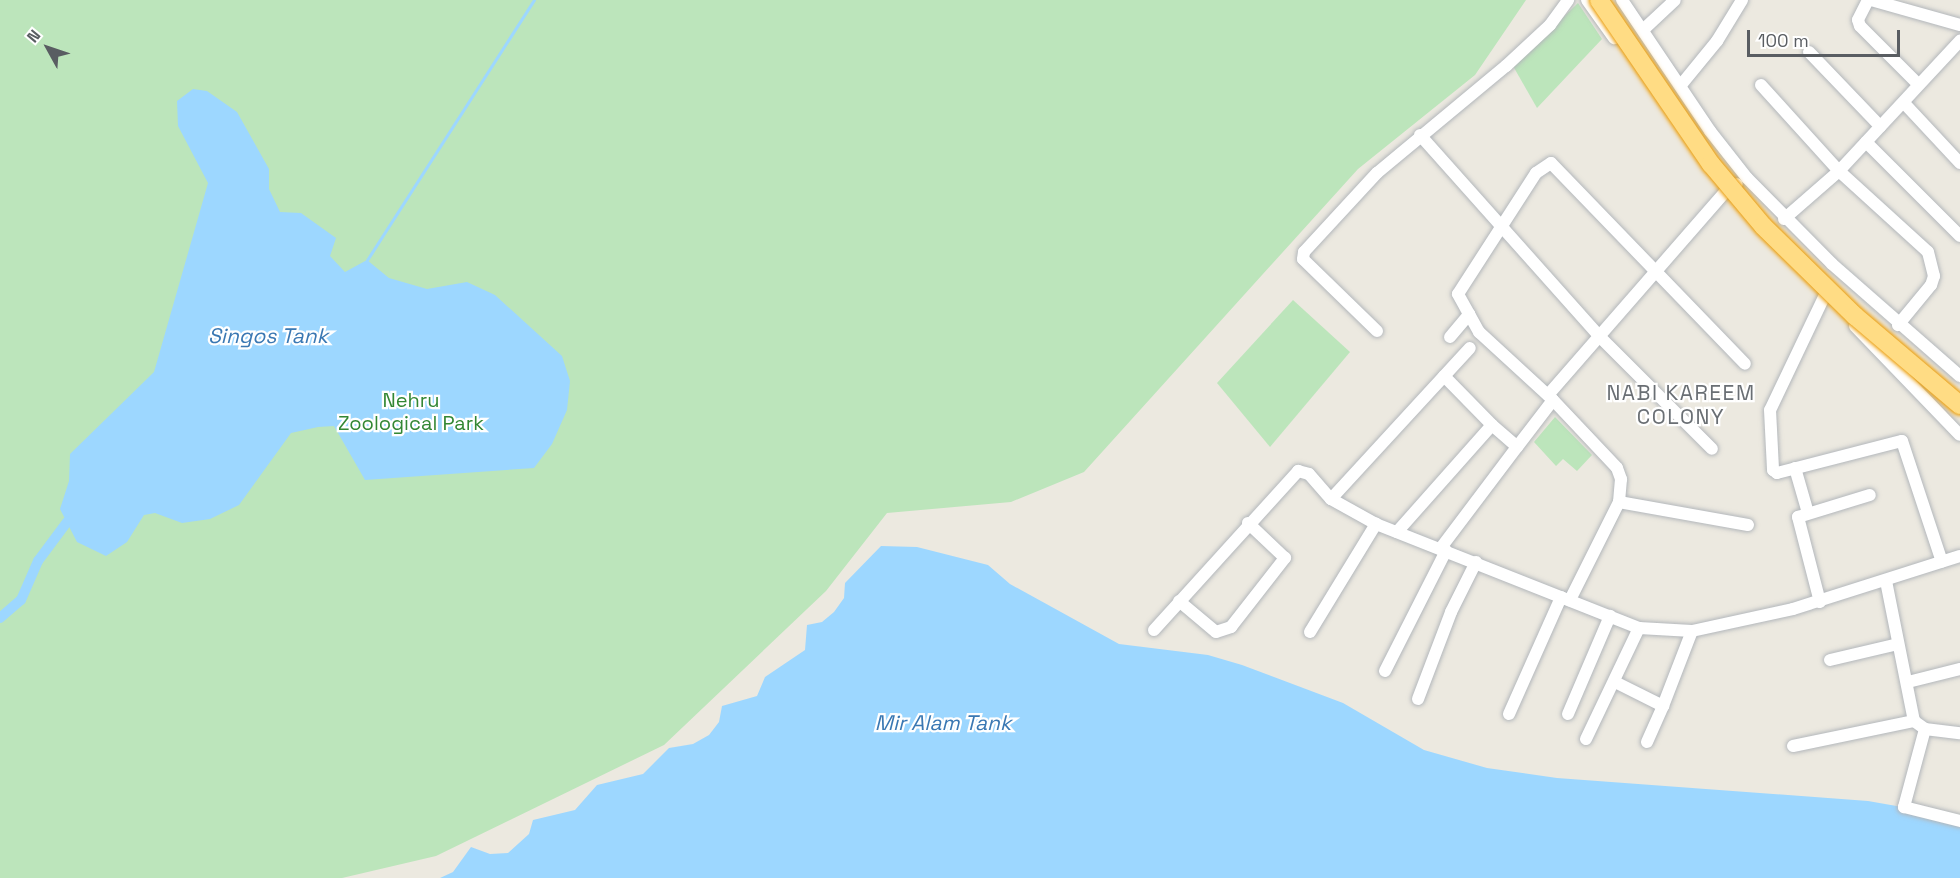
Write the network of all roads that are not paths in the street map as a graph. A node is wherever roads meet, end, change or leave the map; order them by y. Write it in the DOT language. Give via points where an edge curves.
graph roads {
  1 [pos="1568,0"];
  2 [pos="1587,0"];
  3 [pos="1599,0"];
  4 [pos="1608,0"];
  5 [pos="1622,0"];
  6 [pos="1675,0"];
  7 [pos="1742,0"];
  8 [pos="1870,0"];
  9 [pos="1891,4"];
  10 [pos="1960,25"];
  11 [pos="1644,29"];
  12 [pos="1960,41"];
  13 [pos="1809,52"];
  14 [pos="1918,84"];
  15 [pos="1681,85"];
  16 [pos="1761,86"];
  17 [pos="1904,103"];
  18 [pos="1880,126"];
  19 [pos="1420,135"];
  20 [pos="1866,142"];
  21 [pos="1960,163"];
  22 [pos="1839,171"];
  23 [pos="1747,178"];
  24 [pos="1725,192"];
  25 [pos="1784,219"];
  26 [pos="1502,227"];
  27 [pos="1960,236"];
  28 [pos="1656,270"];
  29 [pos="1824,297"];
  30 [pos="1469,315"];
  31 [pos="1898,325"];
  32 [pos="1377,331"];
  33 [pos="1598,335"];
  34 [pos="1450,337"];
  35 [pos="1470,348"];
  36 [pos="1745,364"];
  37 [pos="1444,376"];
  38 [pos="1960,376"];
  39 [pos="1960,392"];
  40 [pos="1550,398"];
  41 [pos="1960,405"];
  42 [pos="1492,425"];
  43 [pos="1960,435"];
  44 [pos="1516,447"];
  45 [pos="1712,449"];
  46 [pos="1795,468"];
  47 [pos="1870,495"];
  48 [pos="1331,499"];
  49 [pos="1619,502"];
  50 [pos="1808,513"];
  51 [pos="1248,523"];
  52 [pos="1376,524"];
  53 [pos="1748,525"];
  54 [pos="1397,532"];
  55 [pos="1443,550"];
  56 [pos="1960,556"];
  57 [pos="1476,562"];
  58 [pos="1942,562"];
  59 [pos="1886,581"];
  60 [pos="1565,598"];
  61 [pos="1179,601"];
  62 [pos="1820,602"];
  63 [pos="1610,616"];
  64 [pos="1639,628"];
  65 [pos="1154,630"];
  66 [pos="1692,631"];
  67 [pos="1310,632"];
  68 [pos="1898,644"];
  69 [pos="1830,660"];
  70 [pos="1960,669"];
  71 [pos="1385,672"];
  72 [pos="1614,682"];
  73 [pos="1908,682"];
  74 [pos="1418,699"];
  75 [pos="1663,706"];
  76 [pos="1509,714"];
  77 [pos="1568,714"];
  78 [pos="1914,721"];
  79 [pos="1926,729"];
  80 [pos="1960,733"];
  81 [pos="1586,739"];
  82 [pos="1647,742"];
  83 [pos="1793,746"];
  84 [pos="1960,821"];
  1 -- 19 [label="street" via="1550,25 1522,51"];
  2 -- 24 [label="street"];
  3 -- 41 [label="highway, bridge" via="1712,164 1762,226 1855,316"];
  4 -- 39 [label="highway" via="1752,201 1894,337"];
  5 -- 11 [label="street"];
  6 -- 11 [label="street"];
  7 -- 15 [label="street" via="1717,40"];
  8 -- 9 [label="street"];
  8 -- 14 [label="street" via="1858,20 1860,26"];
  9 -- 10 [label="street"];
  11 -- 15 [label="street"];
  12 -- 14 [label="street"];
  13 -- 18 [label="street"];
  14 -- 17 [label="street"];
  15 -- 23 [label="street"];
  16 -- 22 [label="street"];
  17 -- 18 [label="street"];
  17 -- 21 [label="street"];
  18 -- 20 [label="street"];
  19 -- 26 [label="street"];
  19 -- 32 [label="street" via="1377,173 1303,255"];
  20 -- 22 [label="street"];
  20 -- 27 [label="street"];
  22 -- 25 [label="street"];
  22 -- 31 [label="street" via="1928,252 1934,276 1931,285"];
  23 -- 24 [label="street"];
  23 -- 25 [label="street"];
  24 -- 28 [label="street"];
  24 -- 29 [label="street"];
  25 -- 31 [label="street"];
  26 -- 28 [label="street" via="1536,173 1551,163"];
  26 -- 30 [label="street" via="1458,294"];
  26 -- 33 [label="street"];
  28 -- 33 [label="street"];
  28 -- 36 [label="street"];
  29 -- 43 [label="street"];
  29 -- 46 [label="street" via="1770,410 1773,470 1777,473"];
  30 -- 34 [label="street"];
  30 -- 40 [label="street" via="1479,332"];
  31 -- 38 [label="street"];
  33 -- 40 [label="street"];
  33 -- 45 [label="street"];
  35 -- 37 [label="street"];
  37 -- 42 [label="street"];
  37 -- 48 [label="street"];
  40 -- 44 [label="street"];
  40 -- 49 [label="street" via="1617,468 1621,479"];
  42 -- 44 [label="street"];
  42 -- 54 [label="street"];
  44 -- 55 [label="street"];
  46 -- 50 [label="street"];
  46 -- 58 [label="street" via="1902,441"];
  47 -- 50 [label="street"];
  48 -- 51 [label="street" via="1309,474 1298,471"];
  48 -- 52 [label="street"];
  49 -- 53 [label="street"];
  49 -- 60 [label="street"];
  50 -- 62 [label="street" via="1798,520"];
  51 -- 61 [label="street"];
  51 -- 61 [label="street" via="1285,558 1231,627 1216,632"];
  52 -- 54 [label="street"];
  52 -- 67 [label="street"];
  54 -- 55 [label="street"];
  55 -- 57 [label="street"];
  55 -- 71 [label="street"];
  56 -- 58 [label="street"];
  57 -- 60 [label="street"];
  57 -- 74 [label="street" via="1451,612"];
  58 -- 59 [label="street"];
  59 -- 62 [label="street"];
  59 -- 68 [label="street"];
  60 -- 63 [label="street"];
  60 -- 76 [label="street"];
  61 -- 65 [label="street"];
  62 -- 66 [label="street"];
  63 -- 64 [label="street"];
  63 -- 77 [label="street"];
  64 -- 66 [label="street"];
  64 -- 72 [label="street"];
  66 -- 75 [label="street"];
  68 -- 69 [label="street"];
  68 -- 73 [label="street"];
  70 -- 73 [label="street"];
  72 -- 75 [label="street"];
  72 -- 81 [label="street"];
  73 -- 78 [label="street"];
  75 -- 82 [label="street"];
  78 -- 79 [label="street"];
  78 -- 83 [label="street"];
  79 -- 80 [label="street"];
  79 -- 84 [label="street" via="1904,807"];
}
